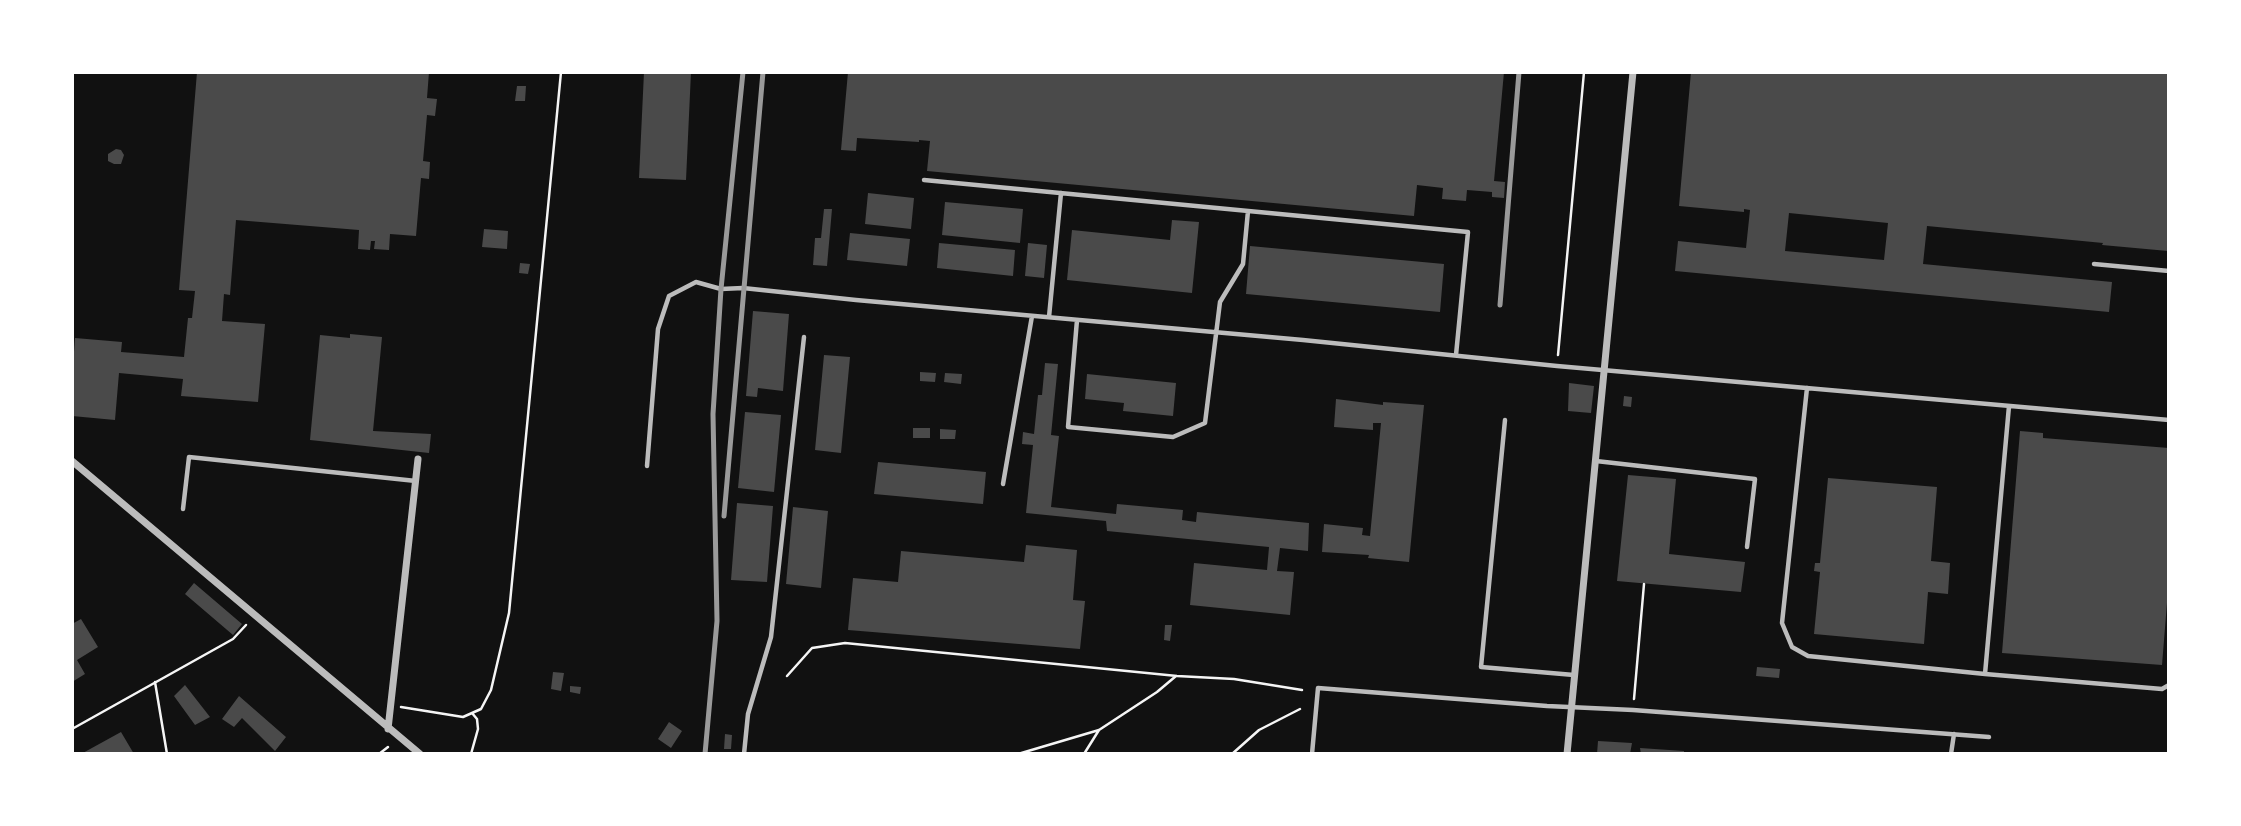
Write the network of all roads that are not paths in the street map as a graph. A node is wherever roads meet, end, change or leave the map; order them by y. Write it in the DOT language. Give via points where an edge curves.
graph roads {
  1 [pos="1633,72"];
  2 [pos="924,180"];
  3 [pos="1061,193"];
  4 [pos="1248,211"];
  5 [pos="2094,264"];
  6 [pos="2169,271"];
  7 [pos="1032,316"];
  8 [pos="1049,317"];
  9 [pos="1077,320"];
  10 [pos="1216,332"];
  11 [pos="804,337"];
  12 [pos="1456,355"];
  13 [pos="1605,370"];
  14 [pos="1807,388"];
  15 [pos="2009,406"];
  16 [pos="1505,420"];
  17 [pos="2169,420"];
  18 [pos="418,459"];
  19 [pos="72,461"];
  20 [pos="1596,461"];
  21 [pos="647,466"];
  22 [pos="416,481"];
  23 [pos="1003,484"];
  24 [pos="183,509"];
  25 [pos="1747,547"];
  26 [pos="1985,674"];
  27 [pos="1575,675"];
  28 [pos="2169,685"];
  29 [pos="1572,707"];
  30 [pos="388,729"];
  31 [pos="1954,734"];
  32 [pos="1989,737"];
  33 [pos="420,754"];
  34 [pos="744,754"];
  35 [pos="1311,754"];
  36 [pos="1567,754"];
  37 [pos="1951,754"];
  1 -- 13 [label="street"];
  2 -- 3 [label="lane"];
  3 -- 4 [label="lane"];
  3 -- 8 [label="lane"];
  4 -- 10 [label="lane" via="1243,264 1220,302"];
  4 -- 12 [label="lane" via="1468,232"];
  5 -- 6 [label="lane"];
  7 -- 8 [label="lane"];
  7 -- 21 [label="lane" via="721,289 696,282 669,296 658,329"];
  7 -- 23 [label="lane"];
  8 -- 9 [label="lane"];
  9 -- 10 [label="lane"];
  9 -- 10 [label="lane" via="1068,427 1172,438 1205,423"];
  10 -- 12 [label="lane"];
  11 -- 34 [label="lane" via="771,637 748,714"];
  12 -- 13 [label="lane"];
  13 -- 14 [label="lane"];
  13 -- 20 [label="street"];
  14 -- 15 [label="lane"];
  14 -- 26 [label="lane" via="1782,623 1792,647 1808,656"];
  15 -- 17 [label="lane"];
  15 -- 26 [label="lane"];
  16 -- 27 [label="lane" via="1481,667"];
  18 -- 22 [label="street"];
  19 -- 30 [label="street"];
  20 -- 25 [label="lane" via="1755,480"];
  20 -- 27 [label="street"];
  22 -- 24 [label="lane" via="189,457"];
  22 -- 30 [label="street"];
  26 -- 28 [label="lane" via="2162,690"];
  27 -- 29 [label="street"];
  29 -- 31 [label="lane"];
  29 -- 35 [label="lane" via="1318,688"];
  29 -- 36 [label="street"];
  30 -- 33 [label="street"];
  31 -- 32 [label="lane"];
  31 -- 37 [label="lane"];
}
